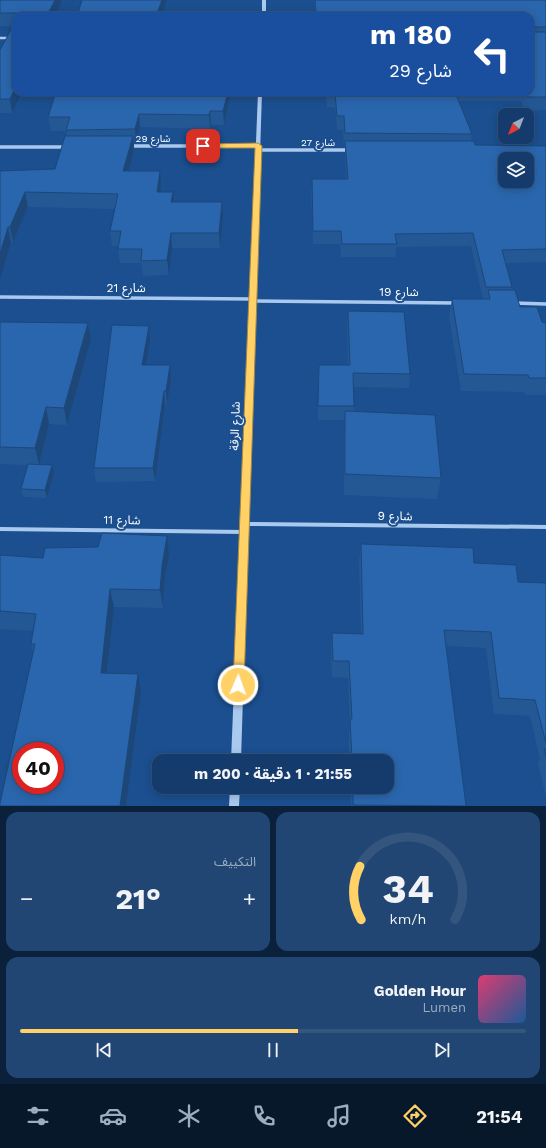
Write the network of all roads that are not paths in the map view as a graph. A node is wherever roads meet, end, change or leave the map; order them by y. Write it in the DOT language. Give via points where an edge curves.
graph roads {
  1 [pos="264,0"];
  2 [pos="264,12"];
  3 [pos="0,38"];
  4 [pos="12,38"];
  5 [pos="260,96"];
  6 [pos="71,146"];
  7 [pos="126,146"];
  8 [pos="0,147"];
  9 [pos="258,148"];
  10 [pos="353,150"];
  11 [pos="0,297"];
  12 [pos="252,300"];
  13 [pos="459,303"];
  14 [pos="506,303"];
  15 [pos="546,304"];
  16 [pos="546,527"];
  17 [pos="244,528"];
  18 [pos="0,529"];
  19 [pos="236,754"];
  20 [pos="235,794"];
  21 [pos="234,806"];
  1 -- 2 [label="street"];
  3 -- 4 [label="street"];
  5 -- 9 [label="street, شارع الرقة"];
  6 -- 8 [label="street"];
  7 -- 9 [label="street, شارع 29"];
  9 -- 10 [label="street, شارع 27"];
  9 -- 12 [label="street, شارع الرقة"];
  11 -- 12 [label="street, شارع 21"];
  12 -- 13 [label="street, شارع 19"];
  12 -- 17 [label="street, شارع الرقة"];
  14 -- 15 [label="street"];
  16 -- 17 [label="street, شارع 9"];
  17 -- 18 [label="street, شارع 11"];
  17 -- 19 [label="street, شارع الرقة"];
  20 -- 21 [label="street"];
}
